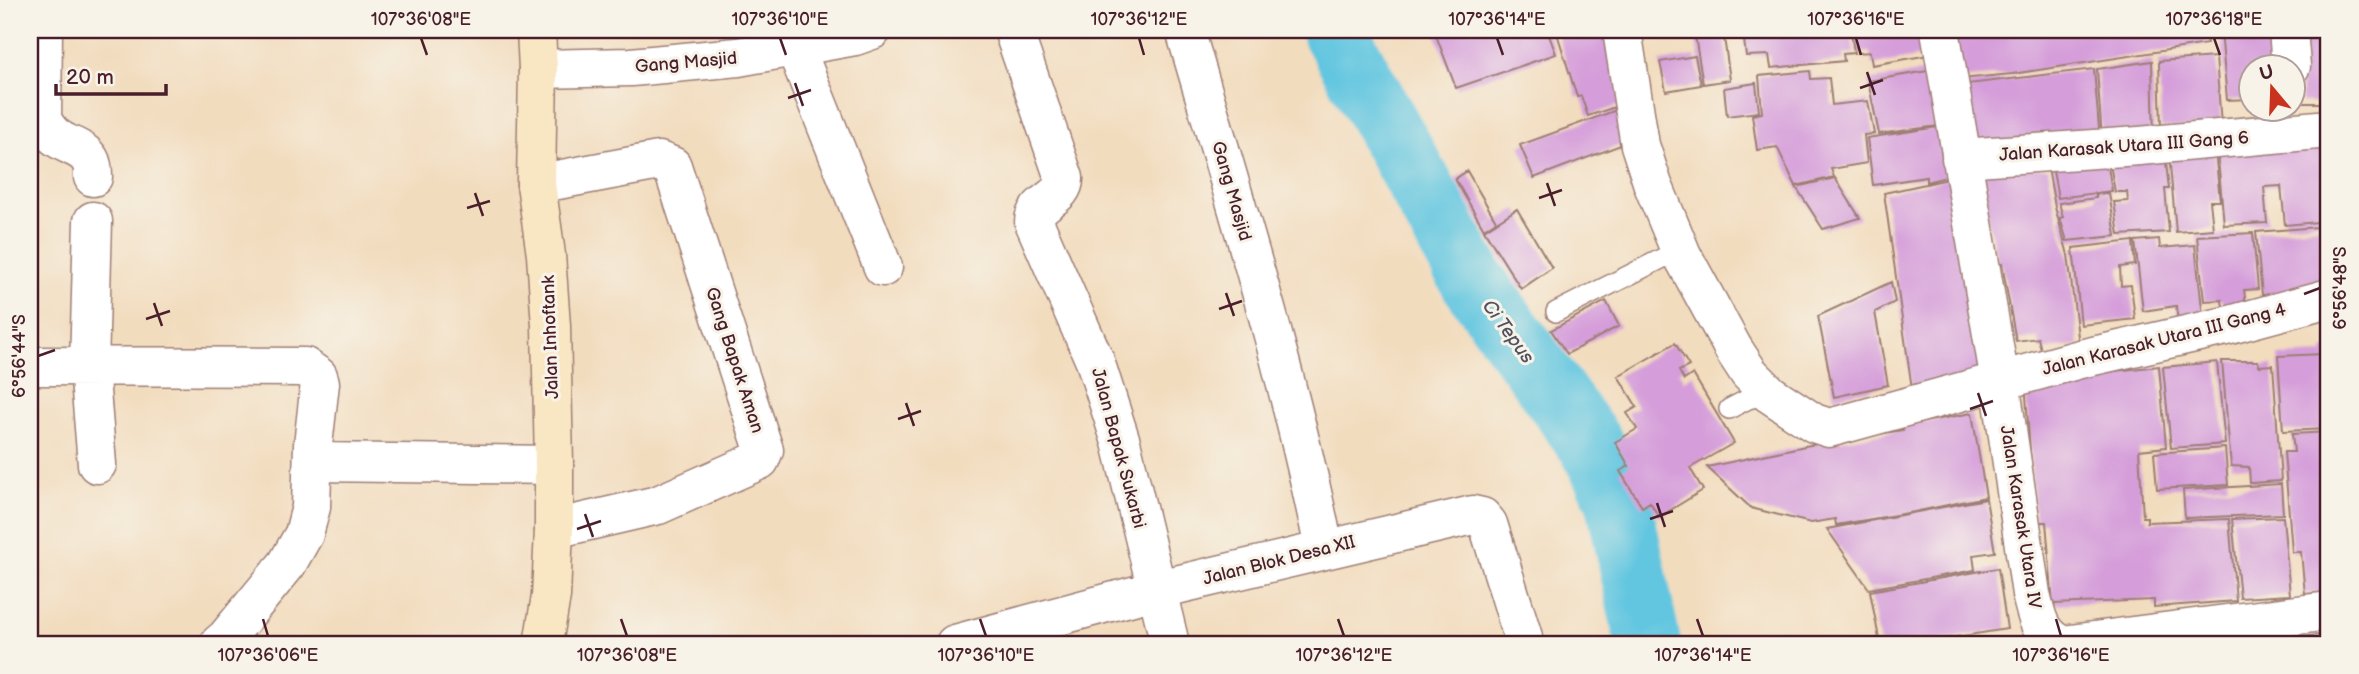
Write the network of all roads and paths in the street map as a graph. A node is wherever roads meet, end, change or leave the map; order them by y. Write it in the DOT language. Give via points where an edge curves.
graph roads {
  1 [pos="43,30"];
  2 [pos="536,30"];
  3 [pos="872,30"];
  4 [pos="1013,30"];
  5 [pos="1185,30"];
  6 [pos="1622,30"];
  7 [pos="1940,30"];
  8 [pos="2288,30"];
  9 [pos="795,47"];
  10 [pos="2290,52"];
  11 [pos="538,69"];
  12 [pos="2305,123"];
  13 [pos="1961,158"];
  14 [pos="93,177"];
  15 [pos="536,184"];
  16 [pos="93,221"];
  17 [pos="1682,255"];
  18 [pos="883,267"];
  19 [pos="2329,298"];
  20 [pos="1556,312"];
  21 [pos="30,366"];
  22 [pos="89,367"];
  23 [pos="2000,381"];
  24 [pos="1770,394"];
  25 [pos="1729,409"];
  26 [pos="313,462"];
  27 [pos="97,464"];
  28 [pos="554,465"];
  29 [pos="554,530"];
  30 [pos="1324,549"];
  31 [pos="1155,590"];
  32 [pos="2329,611"];
  33 [pos="1523,637"];
  34 [pos="219,644"];
  35 [pos="543,644"];
  36 [pos="959,644"];
  37 [pos="1170,644"];
  38 [pos="2059,644"];
  39 [pos="2070,644"];
  1 -- 14 [label="street" via="42,119 47,131 84,153"];
  2 -- 11 [label="main road, Jalan Inhoftank"];
  3 -- 9 [label="street, Gang Masjid"];
  4 -- 31 [label="street, Jalan Bapak Sukarbi" via="1064,178 1061,190 1034,216 1037,233 1095,361 1121,442"];
  5 -- 30 [label="street, Gang Masjid" via="1267,312 1308,466"];
  6 -- 17 [label="street, Jalan Karasak Utara III Gang 4" via="1640,145"];
  7 -- 13 [label="street"];
  8 -- 10 [label="street"];
  9 -- 11 [label="street, Gang Masjid" via="631,67"];
  9 -- 18 [label="street"];
  11 -- 15 [label="main road, Jalan Inhoftank"];
  12 -- 13 [label="street, Jalan Karasak Utara III Gang 6"];
  13 -- 23 [label="street"];
  15 -- 28 [label="main road, Jalan Inhoftank" via="547,267"];
  15 -- 29 [label="street, Gang Bapak Aman" via="659,161 672,166 764,450 760,460 658,506"];
  16 -- 22 [label="street"];
  17 -- 20 [label="lane" via="1663,258"];
  17 -- 24 [label="street, Jalan Karasak Utara III Gang 4" via="1734,351"];
  19 -- 23 [label="street, Jalan Karasak Utara III Gang 4"];
  21 -- 22 [label="street"];
  22 -- 26 [label="street" via="305,367 320,383"];
  22 -- 27 [label="street"];
  23 -- 24 [label="street, Jalan Karasak Utara III Gang 4" via="1829,428"];
  23 -- 38 [label="street, Jalan Karasak Utara IV" via="2031,594 2046,637"];
  24 -- 25 [label="lane"];
  26 -- 28 [label="street"];
  26 -- 34 [label="street" via="311,506 304,534 288,565"];
  28 -- 29 [label="main road, Jalan Inhoftank"];
  29 -- 35 [label="main road, Jalan Inhoftank"];
  30 -- 31 [label="street, Jalan Blok Desa XII"];
  30 -- 33 [label="street, Jalan Blok Desa XII" via="1473,515 1482,517 1496,545"];
  31 -- 36 [label="street, Jalan Blok Desa XII"];
  31 -- 37 [label="street, Jalan Bapak Sukarbi"];
  32 -- 39 [label="street"];
}
